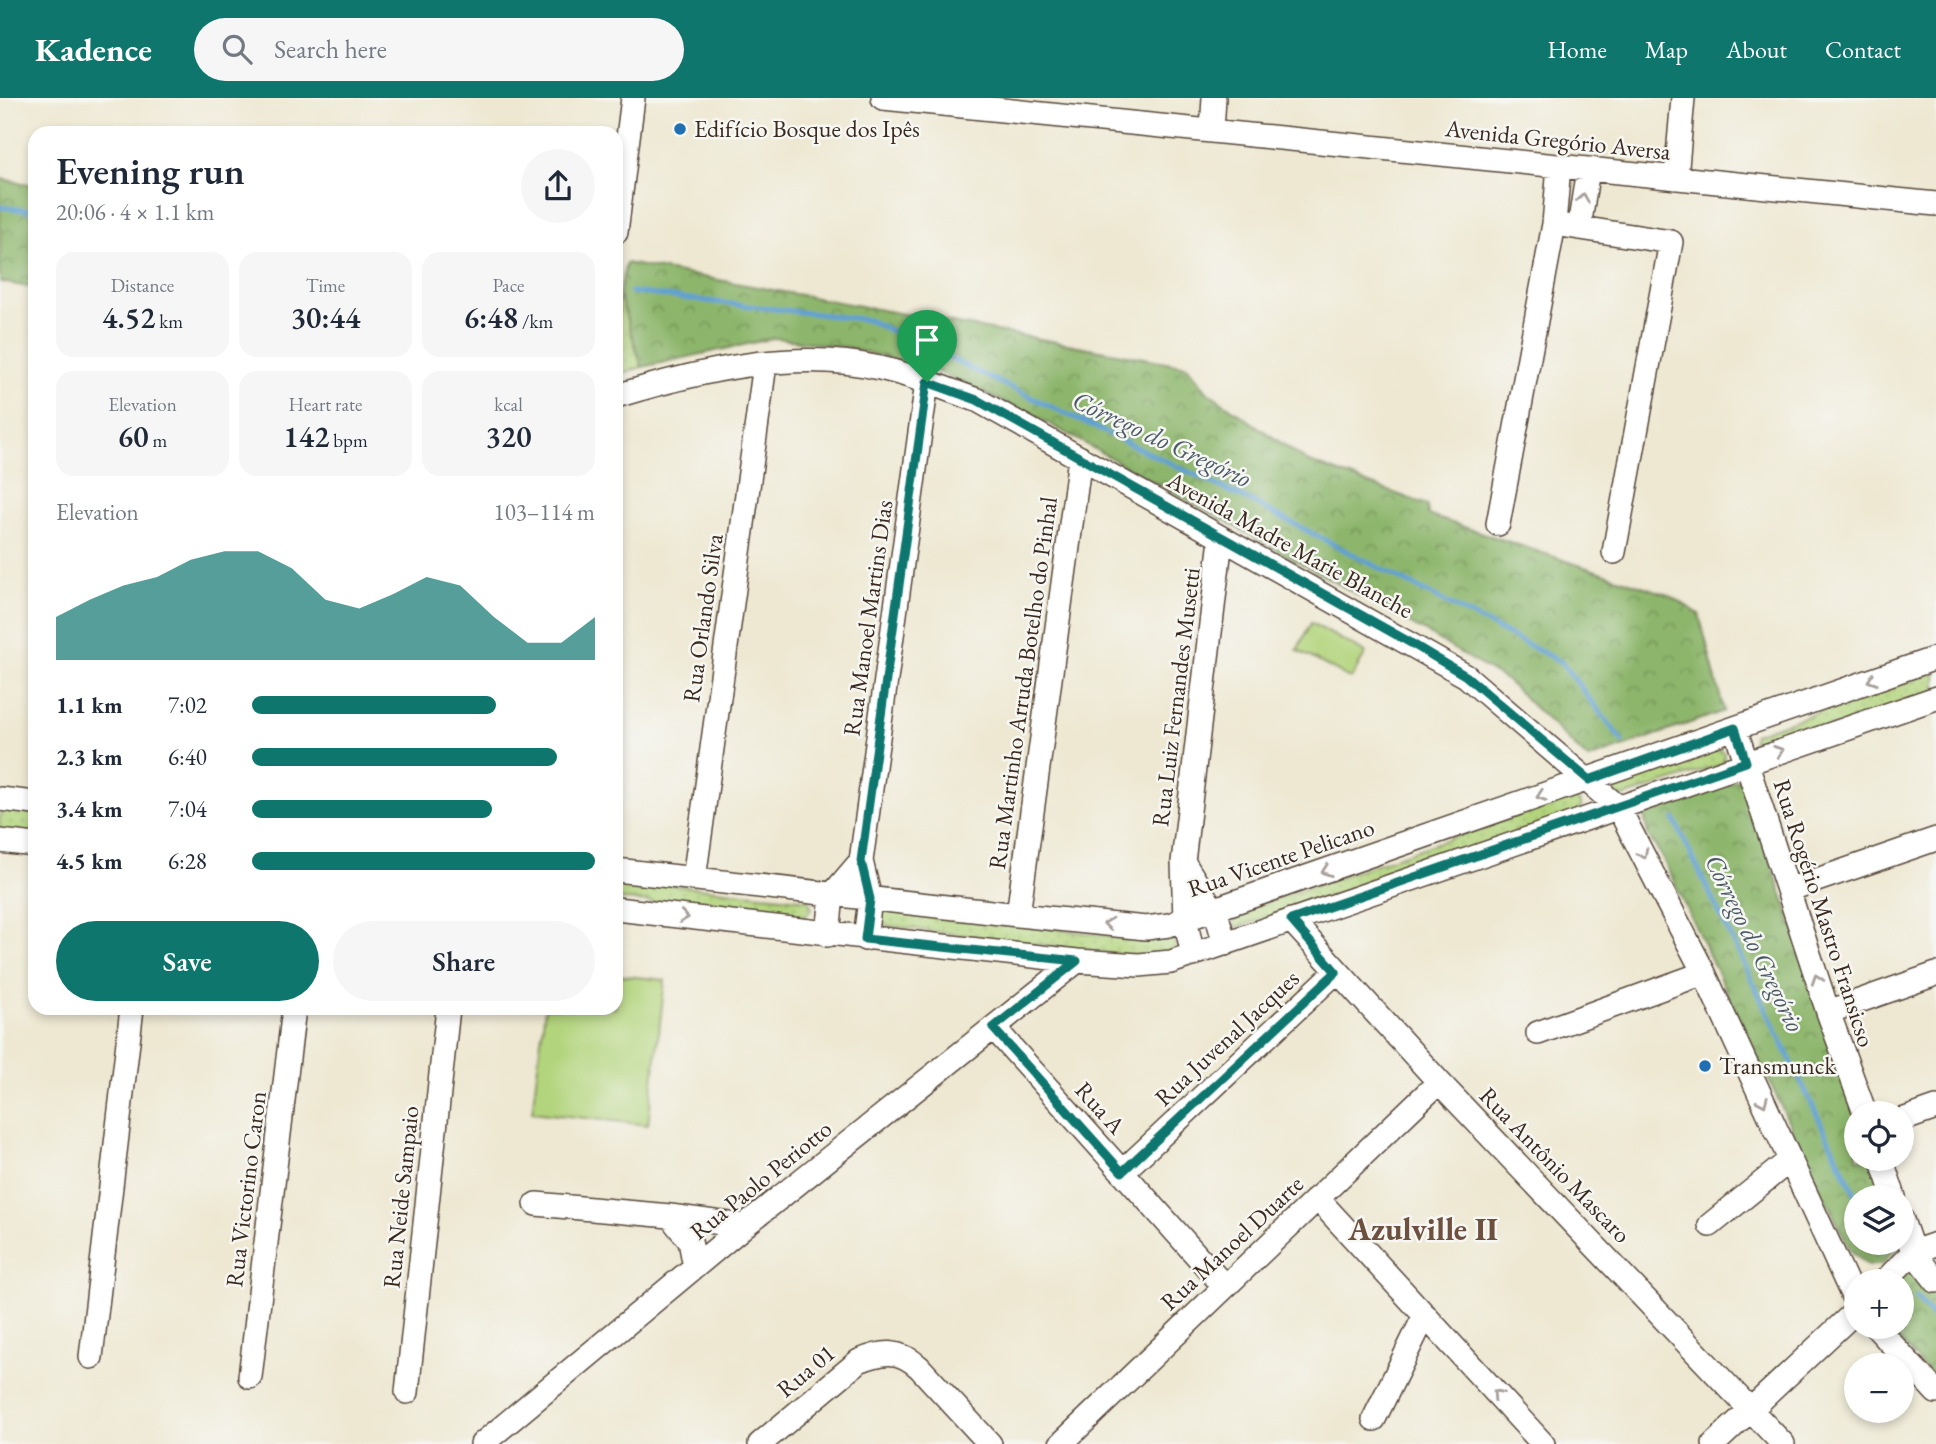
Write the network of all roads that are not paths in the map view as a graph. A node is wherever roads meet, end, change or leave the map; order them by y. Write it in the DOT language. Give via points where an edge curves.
graph roads {
  1 [pos="634,98"];
  2 [pos="883,98"];
  3 [pos="1214,98"];
  4 [pos="1683,98"];
  5 [pos="1084,108"];
  6 [pos="1212,130"];
  7 [pos="1559,166"];
  8 [pos="1588,169"];
  9 [pos="1676,178"];
  10 [pos="623,180"];
  11 [pos="1936,204"];
  12 [pos="1554,224"];
  13 [pos="1579,228"];
  14 [pos="765,364"];
  15 [pos="927,382"];
  16 [pos="623,394"];
  17 [pos="1080,458"];
  18 [pos="1498,524"];
  19 [pos="1221,539"];
  20 [pos="1614,552"];
  21 [pos="1936,658"];
  22 [pos="1936,698"];
  23 [pos="1735,728"];
  24 [pos="1746,762"];
  25 [pos="1589,780"];
  26 [pos="0,799"];
  27 [pos="28,802"];
  28 [pos="1618,807"];
  29 [pos="1936,839"];
  30 [pos="0,841"];
  31 [pos="28,844"];
  32 [pos="861,861"];
  33 [pos="1184,862"];
  34 [pos="623,871"];
  35 [pos="694,879"];
  36 [pos="1788,890"];
  37 [pos="832,895"];
  38 [pos="870,899"];
  39 [pos="623,910"];
  40 [pos="1214,910"];
  41 [pos="1018,915"];
  42 [pos="1185,919"];
  43 [pos="1291,920"];
  44 [pos="828,934"];
  45 [pos="865,939"];
  46 [pos="1225,944"];
  47 [pos="1193,956"];
  48 [pos="1077,961"];
  49 [pos="1336,972"];
  50 [pos="1704,973"];
  51 [pos="1936,974"];
  52 [pos="1828,1012"];
  53 [pos="131,1015"];
  54 [pos="293,1015"];
  55 [pos="447,1015"];
  56 [pos="993,1028"];
  57 [pos="1538,1033"];
  58 [pos="1440,1082"];
  59 [pos="1861,1101"];
  60 [pos="1936,1108"];
  61 [pos="1914,1116"];
  62 [pos="1790,1160"];
  63 [pos="1122,1172"];
  64 [pos="1317,1198"];
  65 [pos="536,1204"];
  66 [pos="670,1216"];
  67 [pos="1710,1225"];
  68 [pos="744,1226"];
  69 [pos="1936,1244"];
  70 [pos="1914,1252"];
  71 [pos="1914,1253"];
  72 [pos="1910,1255"];
  73 [pos="695,1267"];
  74 [pos="1897,1269"];
  75 [pos="1844,1278"];
  76 [pos="1936,1281"];
  77 [pos="1224,1286"];
  78 [pos="1424,1315"];
  79 [pos="1844,1320"];
  80 [pos="1887,1339"];
  81 [pos="91,1357"];
  82 [pos="250,1377"];
  83 [pos="407,1392"];
  84 [pos="1936,1392"];
  85 [pos="1751,1410"];
  86 [pos="1374,1419"];
  87 [pos="769,1441"];
  88 [pos="482,1444"];
  89 [pos="989,1444"];
  90 [pos="1061,1444"];
  91 [pos="1543,1444"];
  92 [pos="1714,1444"];
  93 [pos="1783,1444"];
  1 -- 10 [label="street"];
  2 -- 5 [label="street, Avenida Gregório Aversa"];
  3 -- 6 [label="street"];
  4 -- 9 [label="street"];
  5 -- 6 [label="street, Avenida Gregório Aversa"];
  6 -- 7 [label="street, Avenida Gregório Aversa"];
  7 -- 8 [label="street, Avenida Gregório Aversa"];
  7 -- 12 [label="street"];
  8 -- 9 [label="street, Avenida Gregório Aversa"];
  13 -- 8 [label="street, one-way"];
  9 -- 11 [label="street, Avenida Gregório Aversa"];
  12 -- 13 [label="street"];
  12 -- 18 [label="street"];
  13 -- 20 [label="street" via="1671,242"];
  14 -- 15 [label="street, Avenida Madre Marie Blanche" via="805,361 879,368"];
  14 -- 16 [label="street, Avenida Madre Marie Blanche" via="676,378"];
  14 -- 35 [label="street, Rua Orlando Silva"];
  15 -- 17 [label="street, Avenida Madre Marie Blanche" via="977,400"];
  15 -- 32 [label="street, Rua Manoel Martins Dias"];
  17 -- 19 [label="street, Avenida Madre Marie Blanche"];
  17 -- 41 [label="street, Rua Martinho Arruda Botelho do Pinhal"];
  19 -- 25 [label="street, Avenida Madre Marie Blanche" via="1466,676"];
  19 -- 33 [label="street, Rua Luiz Fernandes Musetti"];
  21 -- 23 [label="street, Rua Vicente Pelicano, one-way"];
  24 -- 22 [label="street, one-way"];
  23 -- 24 [label="street, Rua Rogério Mastro Fransicso"];
  23 -- 25 [label="street, Rua Vicente Pelicano"];
  24 -- 28 [label="street"];
  24 -- 36 [label="street, Rua Rogério Mastro Fransicso"];
  25 -- 28 [label="street, Avenida Madre Marie Blanche"];
  25 -- 40 [label="street, Rua Vicente Pelicano, one-way"];
  26 -- 27 [label="street"];
  28 -- 43 [label="street"];
  28 -- 50 [label="street, Avenida Madre Marie Blanche, one-way"];
  29 -- 36 [label="street"];
  30 -- 31 [label="street"];
  32 -- 37 [label="street"];
  32 -- 38 [label="street, Rua Manoel Martins Dias"];
  33 -- 40 [label="street, Rua Luiz Fernandes Musetti"];
  33 -- 42 [label="street, Rua Luiz Fernandes Musetti"];
  34 -- 35 [label="street, Rua Vicente Pelicano"];
  35 -- 37 [label="street, Rua Vicente Pelicano"];
  52 -- 36 [label="street, Rua Rogério Mastro Fransicso, one-way"];
  37 -- 38 [label="street, Rua Vicente Pelicano"];
  37 -- 44 [label="street"];
  38 -- 41 [label="street, Rua Vicente Pelicano"];
  38 -- 45 [label="street"];
  39 -- 44 [label="street, one-way"];
  40 -- 42 [label="street, Rua Vicente Pelicano"];
  40 -- 46 [label="street, Rua Luiz Fernandes Musetti"];
  42 -- 41 [label="street, Rua Vicente Pelicano, one-way" via="1146,928"];
  42 -- 47 [label="street, Rua Luiz Fernandes Musetti"];
  43 -- 46 [label="street"];
  43 -- 49 [label="street, Rua Antônio Mascaro"];
  44 -- 45 [label="street"];
  45 -- 48 [label="street"];
  46 -- 47 [label="street"];
  47 -- 48 [label="street" via="1139,965"];
  48 -- 56 [label="street, Rua Paolo Periotto"];
  49 -- 58 [label="street, Rua Antônio Mascaro"];
  49 -- 63 [label="street, Rua Juvenal Jacques"];
  50 -- 57 [label="street"];
  50 -- 62 [label="street, Avenida Madre Marie Blanche, one-way"];
  51 -- 52 [label="street"];
  52 -- 59 [label="street, Rua Rogério Mastro Fransicso"];
  53 -- 81 [label="street"];
  54 -- 82 [label="street, Rua Victorino Caron"];
  55 -- 83 [label="street, Rua Neide Sampaio"];
  56 -- 63 [label="street, Rua A"];
  56 -- 68 [label="street, Rua Paolo Periotto"];
  58 -- 64 [label="street, Rua Manoel Duarte"];
  58 -- 85 [label="street, Rua Antônio Mascaro"];
  60 -- 61 [label="street"];
  62 -- 67 [label="street"];
  62 -- 75 [label="street, Avenida Madre Marie Blanche"];
  63 -- 77 [label="street, Rua A"];
  64 -- 77 [label="street, Rua Manoel Duarte"];
  64 -- 78 [label="street"];
  65 -- 66 [label="street"];
  66 -- 68 [label="street"];
  66 -- 73 [label="street" via="690,1241"];
  68 -- 73 [label="street, Rua Paolo Periotto"];
  69 -- 70 [label="street"];
  71 -- 76 [label="street"];
  72 -- 74 [label="street"];
  73 -- 88 [label="street, Rua Paolo Periotto"];
  77 -- 90 [label="street, Rua Manoel Duarte"];
  78 -- 86 [label="street"];
  91 -- 78 [label="street, one-way"];
  79 -- 85 [label="street"];
  80 -- 84 [label="street"];
  85 -- 92 [label="street"];
  85 -- 93 [label="street, Rua Antônio Mascaro"];
  87 -- 89 [label="street, Rua 01" via="859,1361 894,1352 919,1367"];
}
